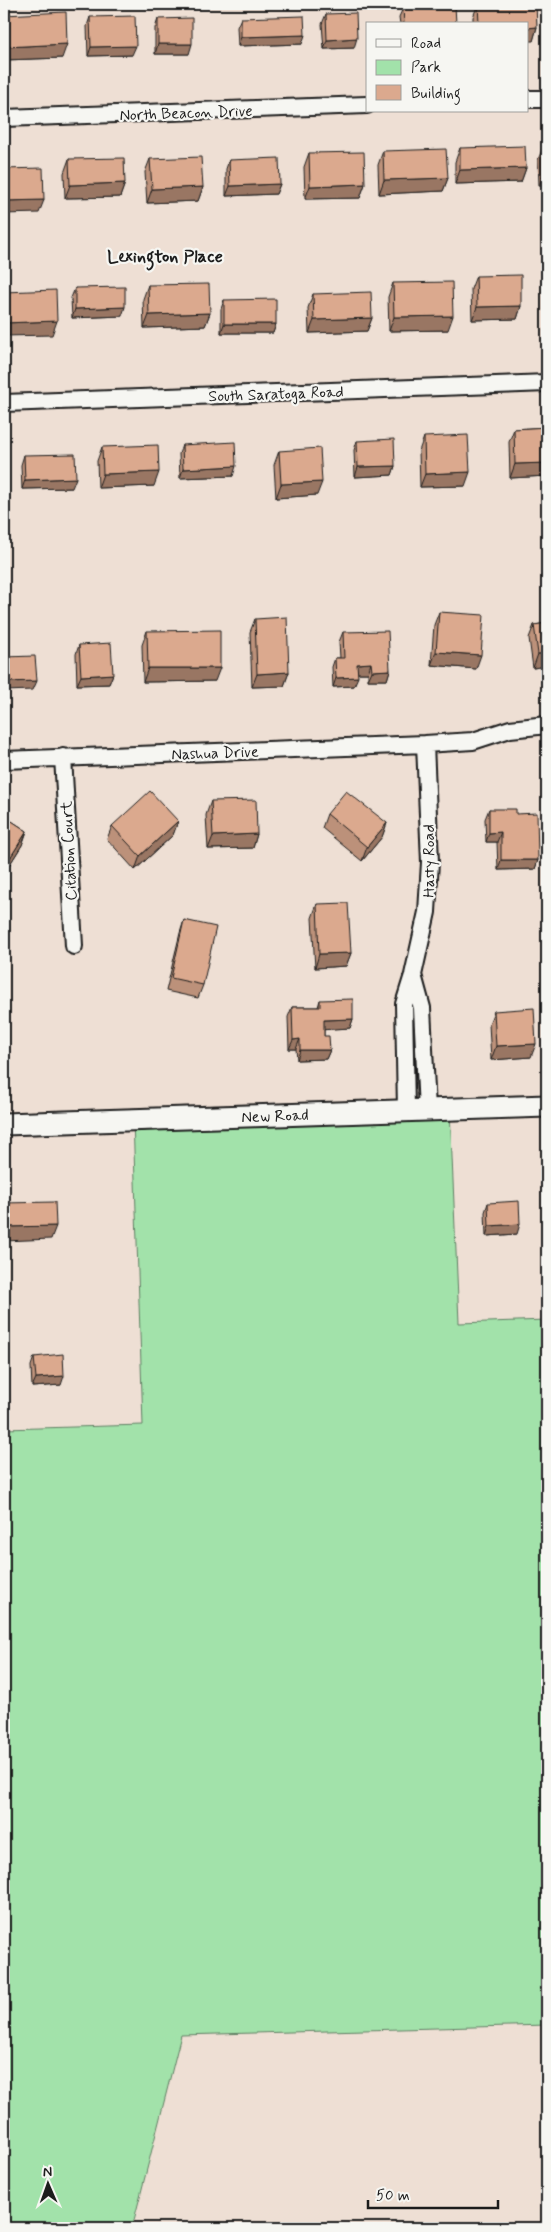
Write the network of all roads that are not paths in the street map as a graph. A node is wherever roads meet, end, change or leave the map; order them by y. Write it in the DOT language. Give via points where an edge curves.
graph roads {
  1 [pos="528,99"];
  2 [pos="547,99"];
  3 [pos="366,105"];
  4 [pos="4,118"];
  5 [pos="547,383"];
  6 [pos="4,403"];
  7 [pos="547,725"];
  8 [pos="426,744"];
  9 [pos="63,757"];
  10 [pos="4,760"];
  11 [pos="74,946"];
  12 [pos="547,1106"];
  13 [pos="416,1110"];
  14 [pos="4,1124"];
  1 -- 2 [label="street"];
  3 -- 4 [label="street, North Beacon Drive"];
  5 -- 6 [label="street, South Saratoga Road"];
  7 -- 8 [label="street, Nashua Drive" via="510,729 473,741"];
  8 -- 9 [label="street, Nashua Drive"];
  8 -- 13 [label="street, Hasty Road" via="430,862 427,912 413,976 422,1008"];
  9 -- 10 [label="street, Nashua Drive"];
  9 -- 11 [label="street, Citation Court"];
  12 -- 13 [label="street, New Road"];
  13 -- 14 [label="street, New Road"];
}
